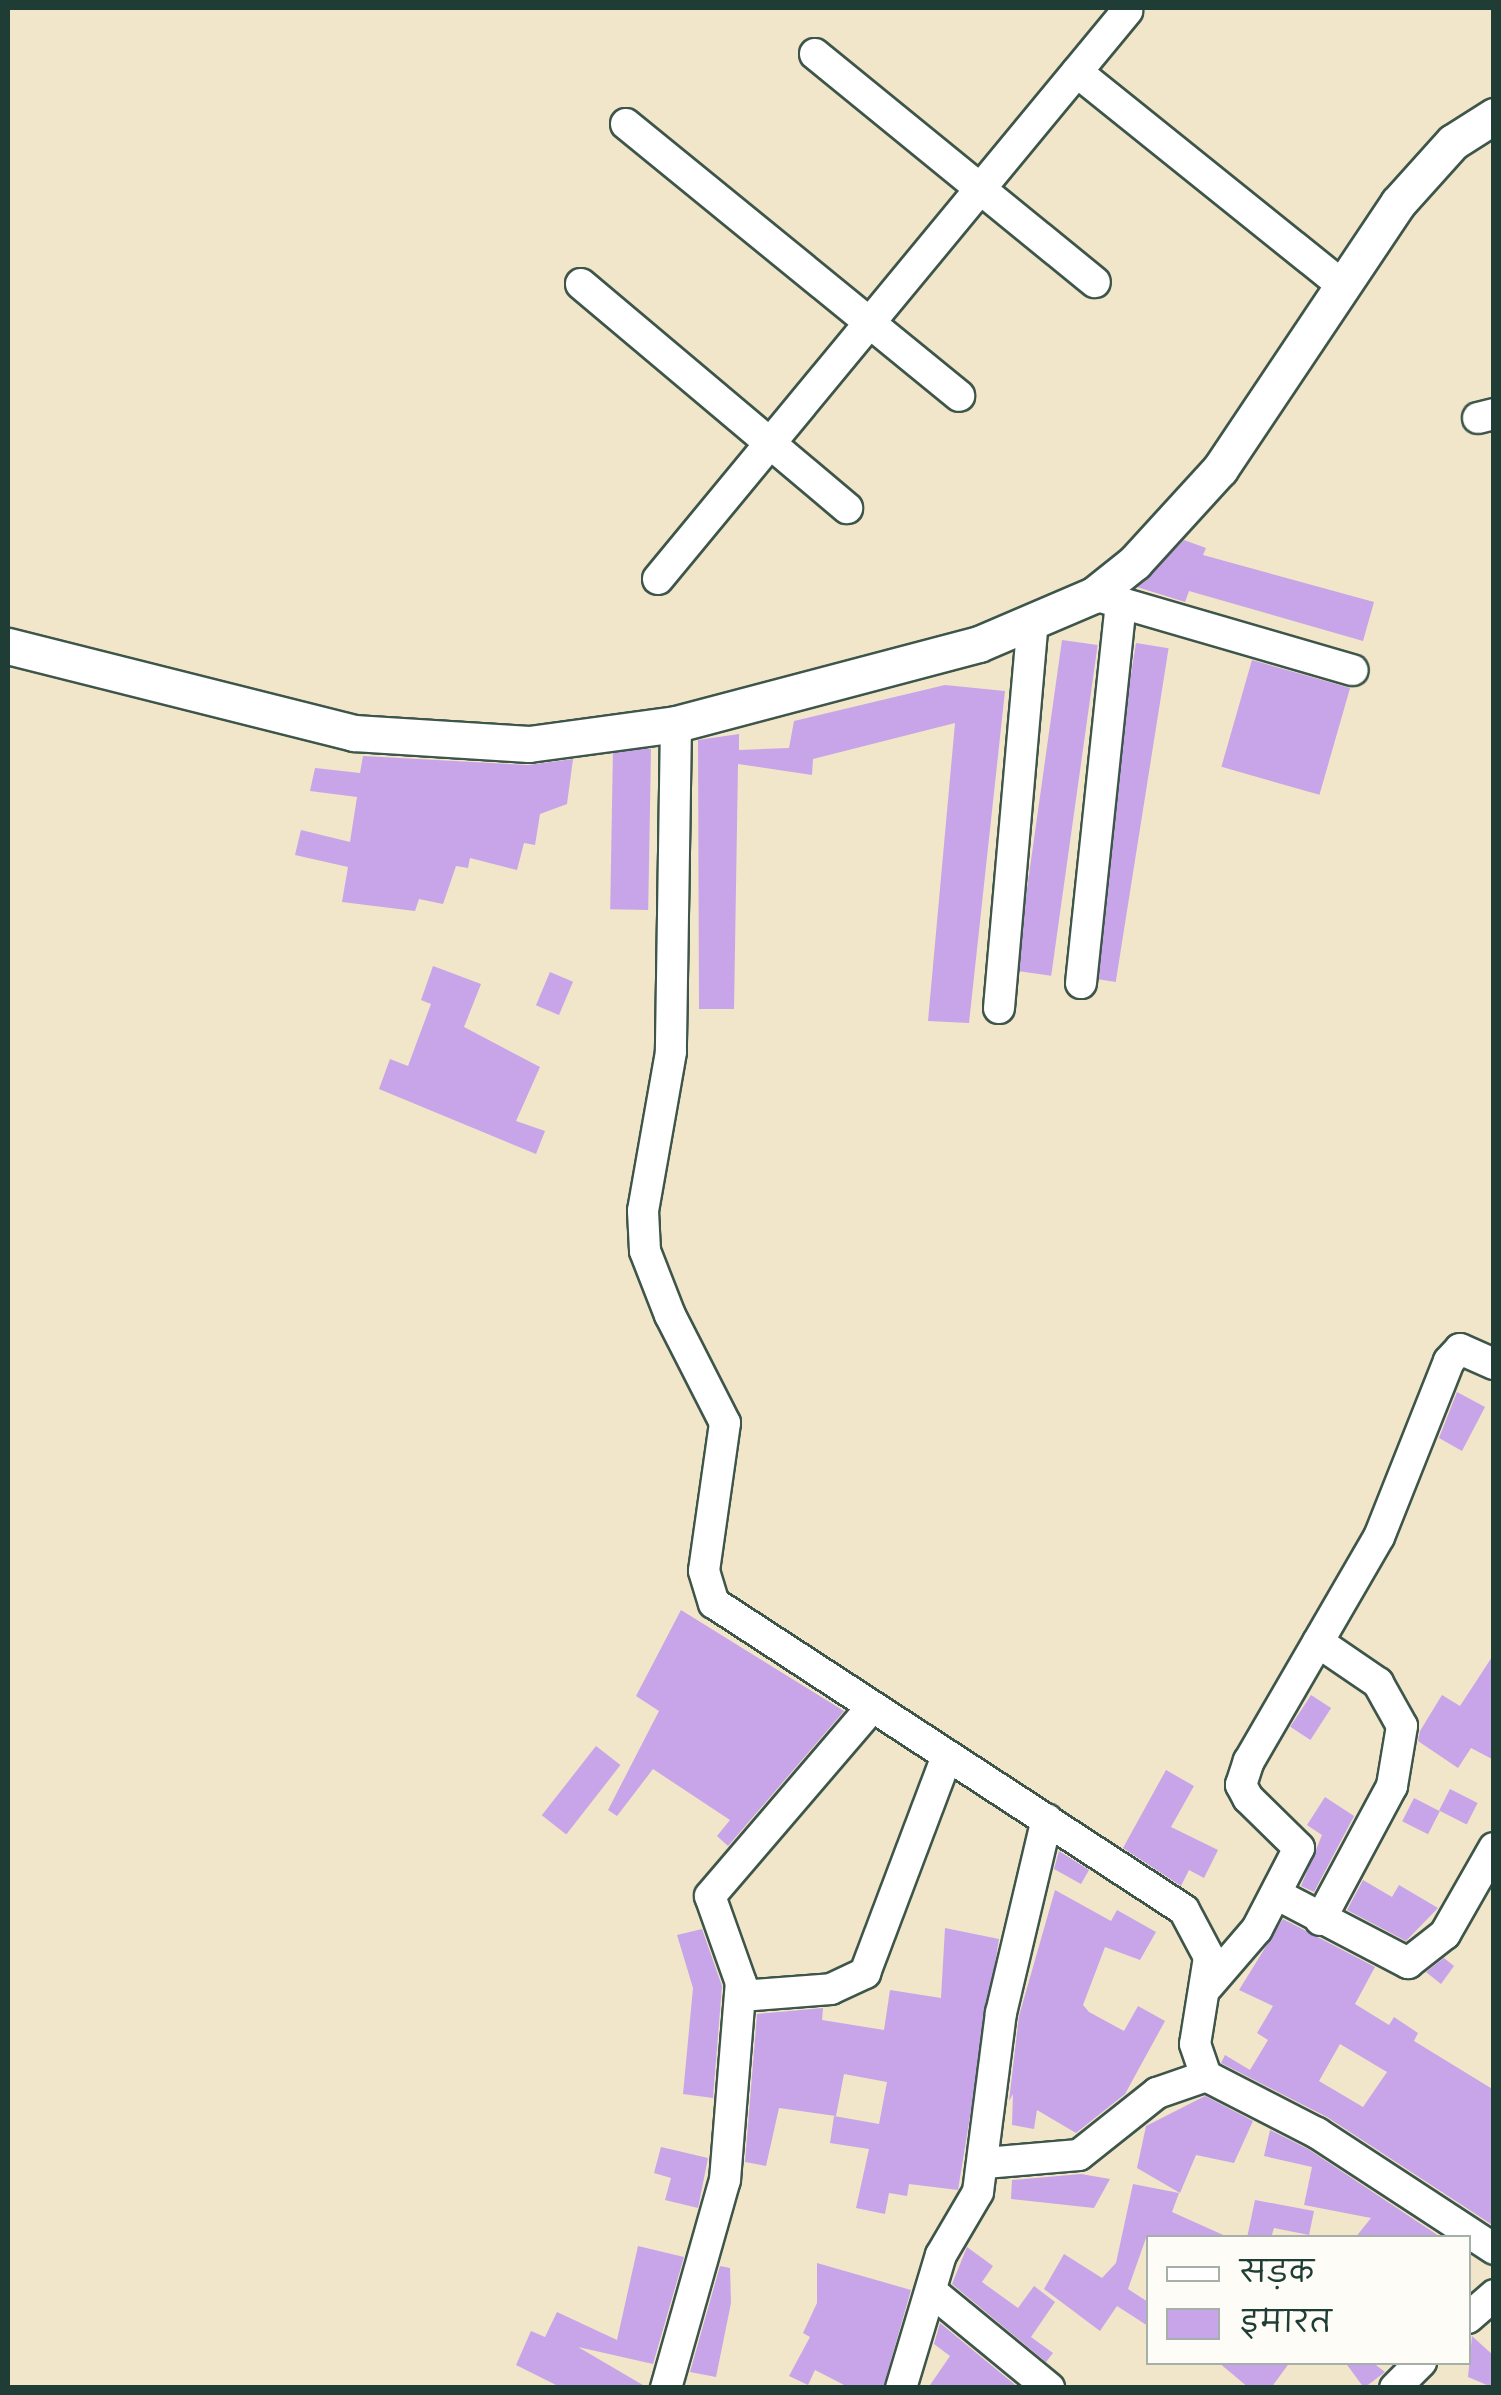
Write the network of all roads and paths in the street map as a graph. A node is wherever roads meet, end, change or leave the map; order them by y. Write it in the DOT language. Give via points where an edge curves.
graph roads {
  1 [pos="1127,11"];
  2 [pos="814,54"];
  3 [pos="1076,72"];
  4 [pos="1494,116"];
  5 [pos="626,124"];
  6 [pos="979,190"];
  7 [pos="1095,282"];
  8 [pos="581,284"];
  9 [pos="1344,287"];
  10 [pos="870,323"];
  11 [pos="959,396"];
  12 [pos="769,445"];
  13 [pos="846,508"];
  14 [pos="658,579"];
  15 [pos="1107,598"];
  16 [pos="1033,622"];
  17 [pos="8,646"];
  18 [pos="1353,670"];
  19 [pos="676,724"];
  20 [pos="1081,983"];
  21 [pos="999,1008"];
  22 [pos="1494,1364"];
  23 [pos="1318,1642"];
  24 [pos="870,1709"];
  25 [pos="946,1759"];
  26 [pos="1047,1819"];
  27 [pos="1494,1848"];
  28 [pos="1278,1895"];
  29 [pos="1320,1920"];
  30 [pos="1208,1986"];
  31 [pos="741,1996"];
  32 [pos="1206,2076"];
  33 [pos="985,2163"];
  34 [pos="1494,2250"];
  35 [pos="931,2291"];
  36 [pos="1494,2295"];
  37 [pos="1471,2315"];
  38 [pos="1418,2365"];
  39 [pos="666,2388"];
  40 [pos="901,2388"];
  41 [pos="1049,2388"];
  42 [pos="1394,2388"];
  1 -- 3 [label="street"];
  2 -- 6 [label="street"];
  3 -- 6 [label="street"];
  3 -- 9 [label="street"];
  4 -- 9 [label="street" via="1453,142 1398,203"];
  5 -- 10 [label="street"];
  6 -- 7 [label="street"];
  6 -- 10 [label="street"];
  8 -- 12 [label="street"];
  9 -- 15 [label="street" via="1220,469"];
  10 -- 11 [label="street"];
  10 -- 12 [label="street"];
  12 -- 13 [label="street"];
  12 -- 14 [label="street"];
  15 -- 16 [label="street"];
  15 -- 18 [label="street"];
  15 -- 20 [label="street"];
  16 -- 19 [label="street"];
  16 -- 21 [label="street"];
  17 -- 19 [label="street" via="354,734 529,744"];
  19 -- 24 [label="street" via="671,1052 642,1211 645,1250 724,1423 706,1586 728,1616"];
  22 -- 23 [label="street" via="1460,1350 1450,1361 1379,1537"];
  23 -- 28 [label="street" via="1241,1785 1298,1848"];
  23 -- 29 [label="street" via="1378,1683 1402,1726 1392,1786"];
  24 -- 25 [label="street"];
  24 -- 31 [label="street" via="710,1896"];
  25 -- 26 [label="street"];
  25 -- 31 [label="street" via="864,1973 832,1989"];
  26 -- 30 [label="street" via="1184,1910 1202,1932"];
  26 -- 33 [label="street" via="1001,2013"];
  27 -- 29 [label="street" via="1445,1934 1408,1962"];
  28 -- 29 [label="street"];
  28 -- 30 [label="street"];
  30 -- 32 [label="street" via="1195,2044"];
  31 -- 39 [label="street" via="718,2222"];
  32 -- 33 [label="street" via="1157,2093 1078,2155"];
  32 -- 34 [label="street" via="1317,2133"];
  33 -- 35 [label="street"];
  35 -- 40 [label="street"];
  35 -- 41 [label="street"];
  36 -- 37 [label="street"];
  38 -- 42 [label="street"];
}
